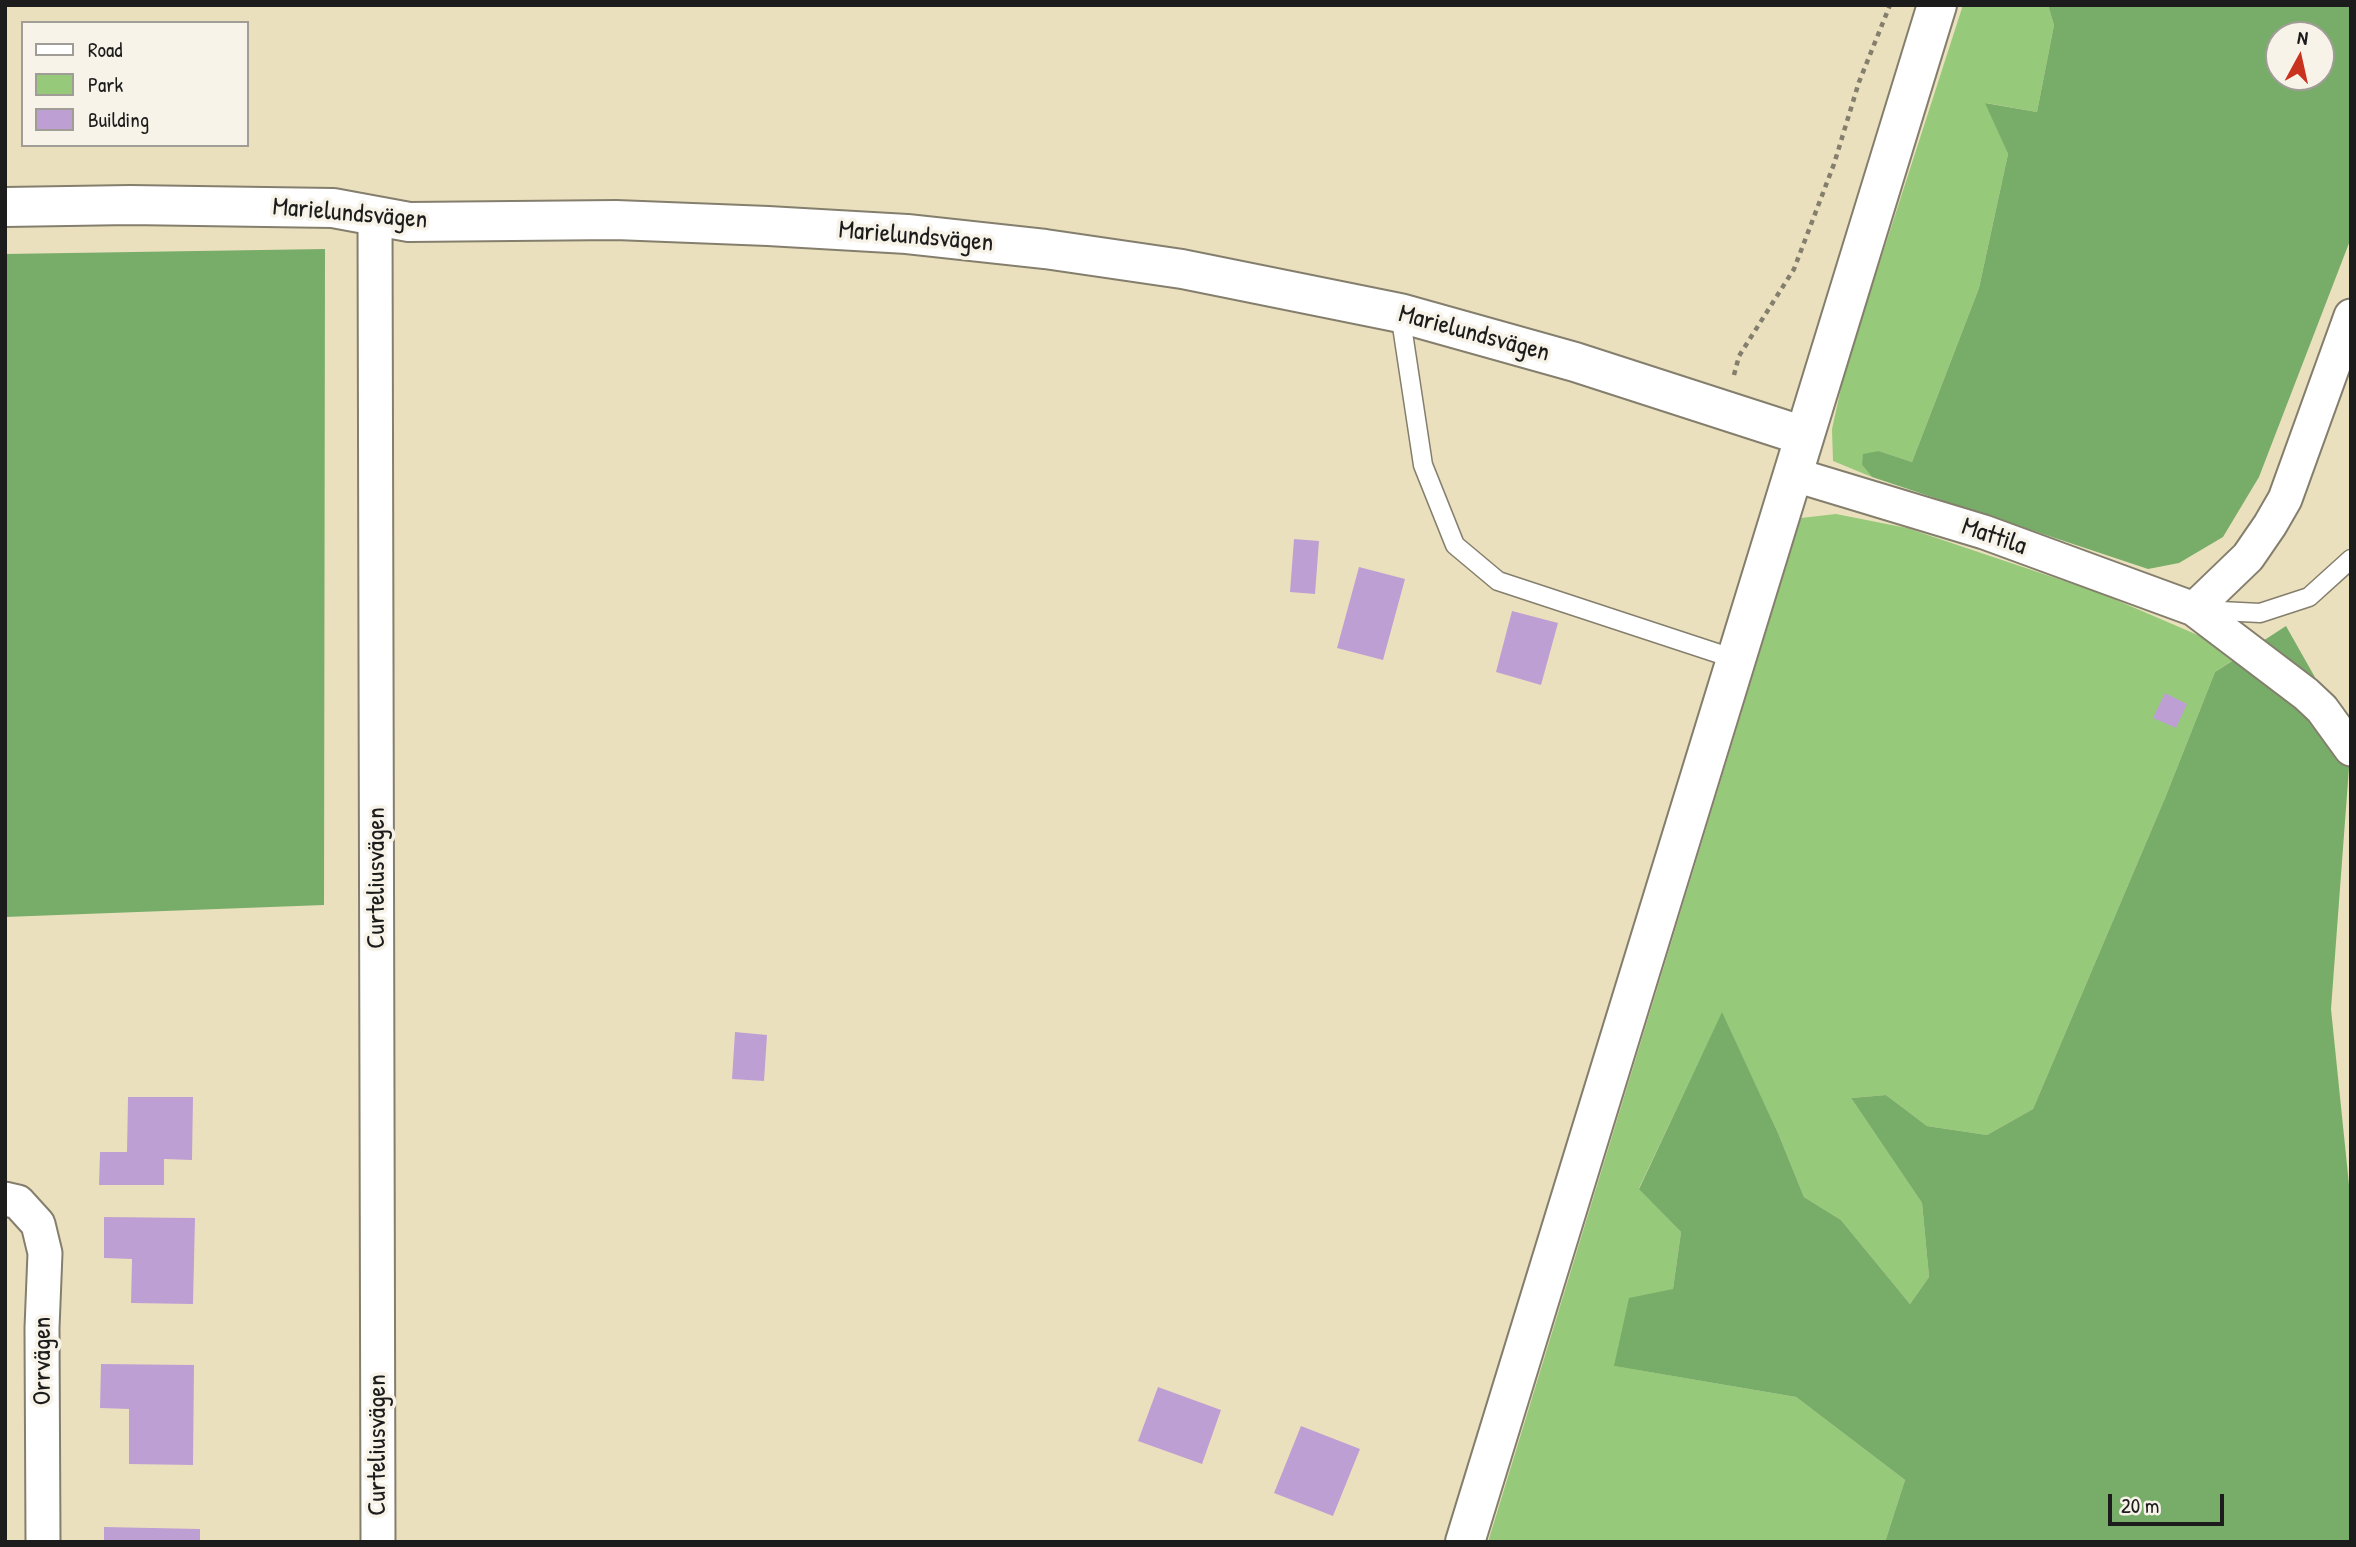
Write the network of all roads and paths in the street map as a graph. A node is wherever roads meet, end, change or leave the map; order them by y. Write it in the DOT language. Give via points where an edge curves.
graph roads {
  1 [pos="1890,5"];
  2 [pos="1937,5"];
  3 [pos="5,207"];
  4 [pos="375,215"];
  5 [pos="1400,313"];
  6 [pos="2351,316"];
  7 [pos="1724,409"];
  8 [pos="1804,436"];
  9 [pos="1792,474"];
  10 [pos="2351,559"];
  11 [pos="2194,609"];
  12 [pos="1735,659"];
  13 [pos="2351,749"];
  14 [pos="5,1199"];
  15 [pos="43,1542"];
  16 [pos="378,1542"];
  17 [pos="1465,1542"];
  1 -- 7 [label="path" via="1807,238 1794,269 1739,356"];
  2 -- 8 [label="street"];
  3 -- 4 [label="street, Marielundsvägen" via="319,208"];
  4 -- 5 [label="street, Marielundsvägen" via="409,222 616,220 907,234 1182,269"];
  4 -- 16 [label="street, Curteliusvägen"];
  5 -- 7 [label="street, Marielundsvägen"];
  5 -- 12 [label="lane" via="1423,465 1455,545 1498,581"];
  6 -- 11 [label="street" via="2285,499 2241,565"];
  7 -- 8 [label="street, Marielundsvägen"];
  8 -- 9 [label="street"];
  9 -- 11 [label="street, Mattila" via="1983,532"];
  9 -- 12 [label="street"];
  10 -- 11 [label="lane, Mattila" via="2309,597 2260,613"];
  11 -- 13 [label="street" via="2322,709"];
  12 -- 17 [label="street"];
  14 -- 15 [label="street, Orrvägen" via="18,1202 38,1224 45,1253"];
}
